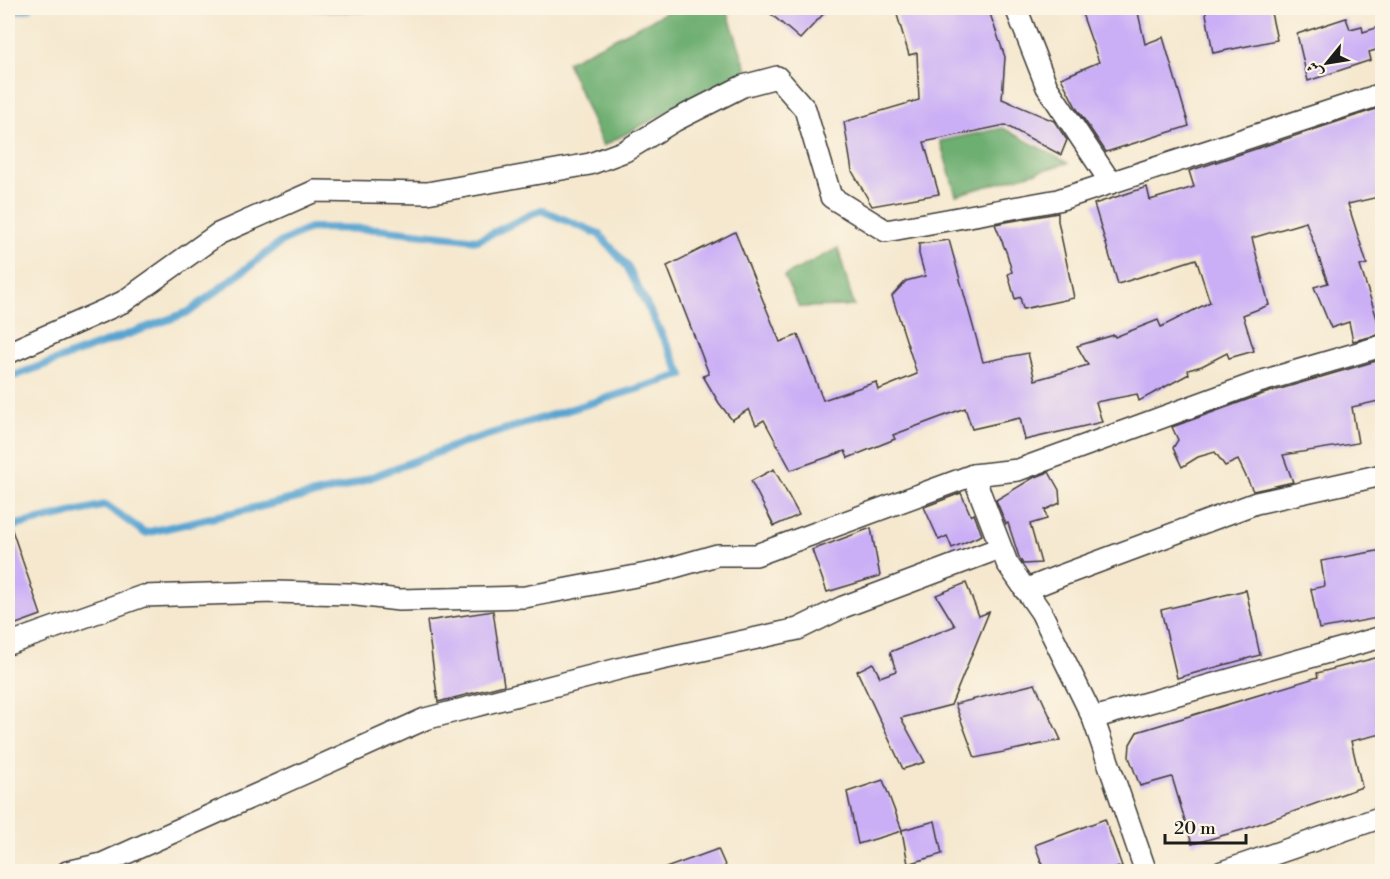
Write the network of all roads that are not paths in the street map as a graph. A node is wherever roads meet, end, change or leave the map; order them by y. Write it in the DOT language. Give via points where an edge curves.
graph roads {
  1 [pos="1016,8"];
  2 [pos="1383,94"];
  3 [pos="1111,183"];
  4 [pos="1383,346"];
  5 [pos="8,353"];
  6 [pos="973,475"];
  7 [pos="1383,475"];
  8 [pos="1000,548"];
  9 [pos="1025,590"];
  10 [pos="1383,638"];
  11 [pos="8,644"];
  12 [pos="1093,718"];
  13 [pos="1383,817"];
  14 [pos="67,872"];
  15 [pos="1146,872"];
  16 [pos="1222,872"];
  1 -- 3 [label="street" via="1047,87"];
  2 -- 3 [label="street"];
  3 -- 5 [label="street" via="1058,200 886,231 831,197 805,109 777,77 744,86 625,151 590,164 427,193 315,191 218,234 123,302"];
  4 -- 6 [label="street" via="1259,382 1018,470"];
  6 -- 8 [label="street"];
  6 -- 11 [label="street" via="756,555 717,555 657,572 525,597 399,600 274,592 143,596"];
  7 -- 9 [label="street" via="1256,503"];
  8 -- 9 [label="street"];
  8 -- 14 [label="street" via="798,628 425,719 102,864"];
  9 -- 12 [label="street" via="1041,612"];
  10 -- 12 [label="street"];
  12 -- 15 [label="street"];
  13 -- 16 [label="street"];
}
